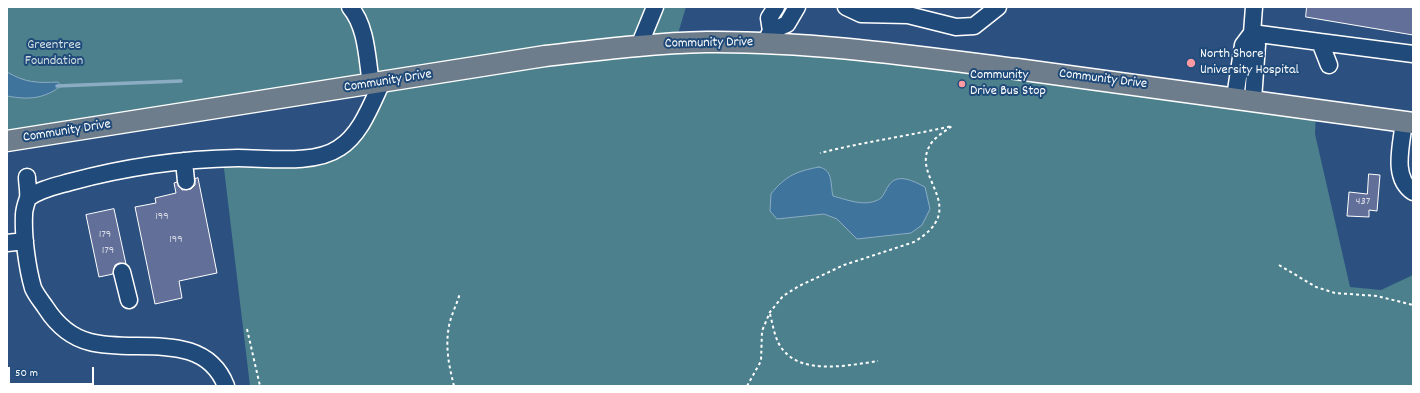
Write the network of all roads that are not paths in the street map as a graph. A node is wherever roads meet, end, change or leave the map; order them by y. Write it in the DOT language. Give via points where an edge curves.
graph roads {
  1 [pos="350,7"];
  2 [pos="655,7"];
  3 [pos="776,7"];
  4 [pos="797,7"];
  5 [pos="846,7"];
  6 [pos="998,7"];
  7 [pos="1254,7"];
  8 [pos="1252,33"];
  9 [pos="768,37"];
  10 [pos="1320,42"];
  11 [pos="639,46"];
  12 [pos="1413,54"];
  13 [pos="1329,65"];
  14 [pos="377,83"];
  15 [pos="1244,98"];
  16 [pos="1408,122"];
  17 [pos="7,141"];
  18 [pos="184,161"];
  19 [pos="27,177"];
  20 [pos="186,180"];
  21 [pos="1413,192"];
  22 [pos="28,198"];
  23 [pos="25,241"];
  24 [pos="7,243"];
  25 [pos="122,272"];
  26 [pos="129,300"];
  27 [pos="226,386"];
  1 -- 14 [label="street" via="356,14 363,32"];
  2 -- 11 [label="street"];
  3 -- 9 [label="street" via="769,18"];
  4 -- 9 [label="street" via="787,24"];
  5 -- 6 [label="street" via="861,14 908,15 956,27 974,26"];
  7 -- 8 [label="street"];
  8 -- 10 [label="street"];
  8 -- 15 [label="street" via="1243,45"];
  9 -- 11 [label="main road, Community Drive"];
  9 -- 15 [label="main road, Community Drive" via="838,48"];
  10 -- 12 [label="street"];
  10 -- 13 [label="street"];
  11 -- 14 [label="main road, Community Drive" via="545,56"];
  14 -- 17 [label="main road, Community Drive"];
  14 -- 18 [label="street" via="366,116 340,147 327,154 306,158"];
  15 -- 16 [label="main road, Community Drive"];
  16 -- 21 [label="street" via="1400,172 1404,184"];
  18 -- 20 [label="street"];
  18 -- 22 [label="street" via="102,174 45,189"];
  19 -- 22 [label="street"];
  22 -- 23 [label="street" via="24,216"];
  23 -- 24 [label="street"];
  23 -- 27 [label="street" via="34,289 56,324 70,334 90,342 185,350 214,367"];
  25 -- 26 [label="street"];
}
